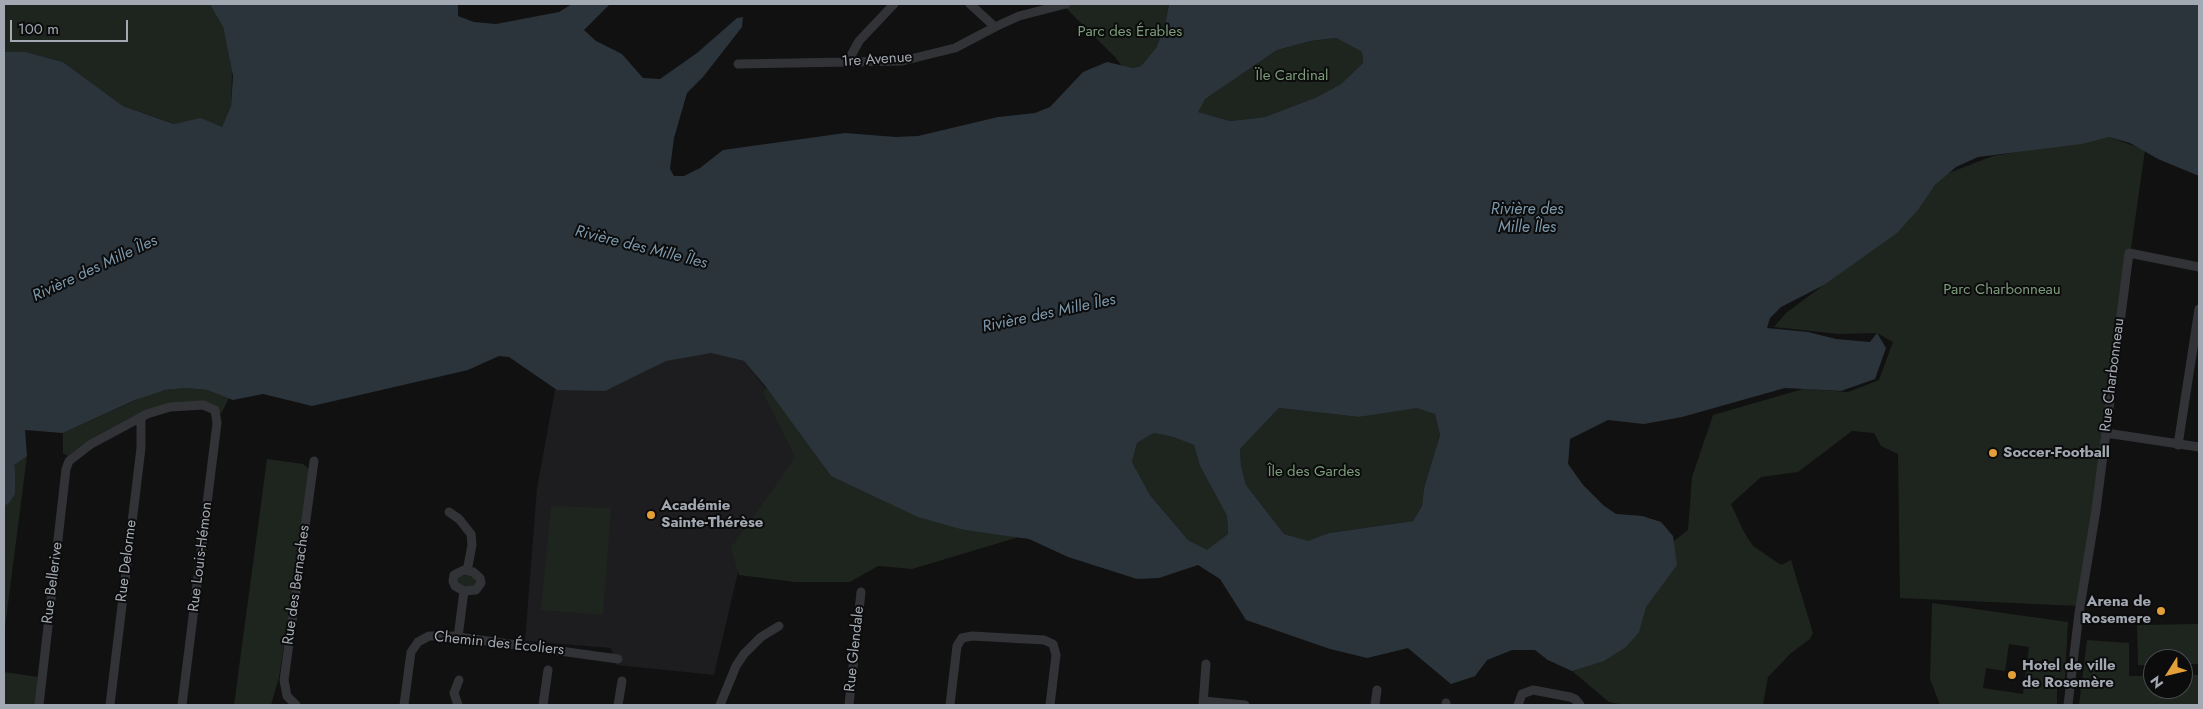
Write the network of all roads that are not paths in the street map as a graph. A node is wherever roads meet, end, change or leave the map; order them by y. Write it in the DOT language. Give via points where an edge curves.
graph roads {
  1 [pos="894,4"];
  2 [pos="970,4"];
  3 [pos="1066,4"];
  4 [pos="995,27"];
  5 [pos="847,63"];
  6 [pos="738,64"];
  7 [pos="2199,267"];
  8 [pos="2199,309"];
  9 [pos="141,417"];
  10 [pos="2106,433"];
  11 [pos="2178,444"];
  12 [pos="2199,447"];
  13 [pos="314,460"];
  14 [pos="449,512"];
  15 [pos="467,571"];
  16 [pos="464,591"];
  17 [pos="861,592"];
  18 [pos="779,626"];
  19 [pos="458,637"];
  20 [pos="618,659"];
  21 [pos="1206,664"];
  22 [pos="548,670"];
  23 [pos="459,680"];
  24 [pos="622,680"];
  25 [pos="1377,690"];
  26 [pos="1203,703"];
  27 [pos="1518,704"];
  28 [pos="38,705"];
  29 [pos="110,705"];
  30 [pos="182,705"];
  31 [pos="295,705"];
  32 [pos="404,705"];
  33 [pos="458,705"];
  34 [pos="543,705"];
  35 [pos="618,705"];
  36 [pos="720,705"];
  37 [pos="849,705"];
  38 [pos="950,705"];
  39 [pos="1050,705"];
  40 [pos="1245,705"];
  41 [pos="1375,705"];
  42 [pos="1580,705"];
  43 [pos="2068,705"];
  1 -- 5 [label="street" via="859,41"];
  2 -- 4 [label="street"];
  3 -- 4 [label="street, 1re Avenue" via="1019,16"];
  4 -- 5 [label="street, 1re Avenue" via="955,48 920,57 902,61"];
  5 -- 6 [label="street, 1re Avenue"];
  7 -- 10 [label="street, Rue Charbonneau" via="2128,253"];
  8 -- 11 [label="street"];
  9 -- 28 [label="street, Rue Bellerive" via="91,444 69,461"];
  9 -- 29 [label="street, Rue Delorme" via="141,448"];
  9 -- 30 [label="street, Rue Louis-Hémon" via="160,410 206,405 214,410 217,418"];
  10 -- 11 [label="street"];
  10 -- 43 [label="street, Rue Charbonneau"];
  11 -- 12 [label="street"];
  13 -- 31 [label="street, Rue des Bernaches" via="284,680 286,692"];
  14 -- 15 [label="street" via="471,534"];
  15 -- 16 [label="street" via="458,572 453,579 456,587"];
  15 -- 16 [label="street" via="478,575 481,582 476,590"];
  16 -- 19 [label="street"];
  17 -- 37 [label="street, Rue Glendale"];
  18 -- 36 [label="street" via="761,637 744,654"];
  19 -- 20 [label="street, Chemin des Écoliers"];
  19 -- 32 [label="street, Chemin des Écoliers" via="429,636 415,645 409,662"];
  21 -- 26 [label="street"];
  22 -- 34 [label="street"];
  23 -- 33 [label="street" via="454,693"];
  24 -- 35 [label="street"];
  25 -- 41 [label="street"];
  26 -- 40 [label="street"];
  27 -- 42 [label="street" via="1522,694 1533,690 1570,697"];
  38 -- 39 [label="street" via="958,644 962,638 972,636 1044,640 1053,644 1056,655"];
}
